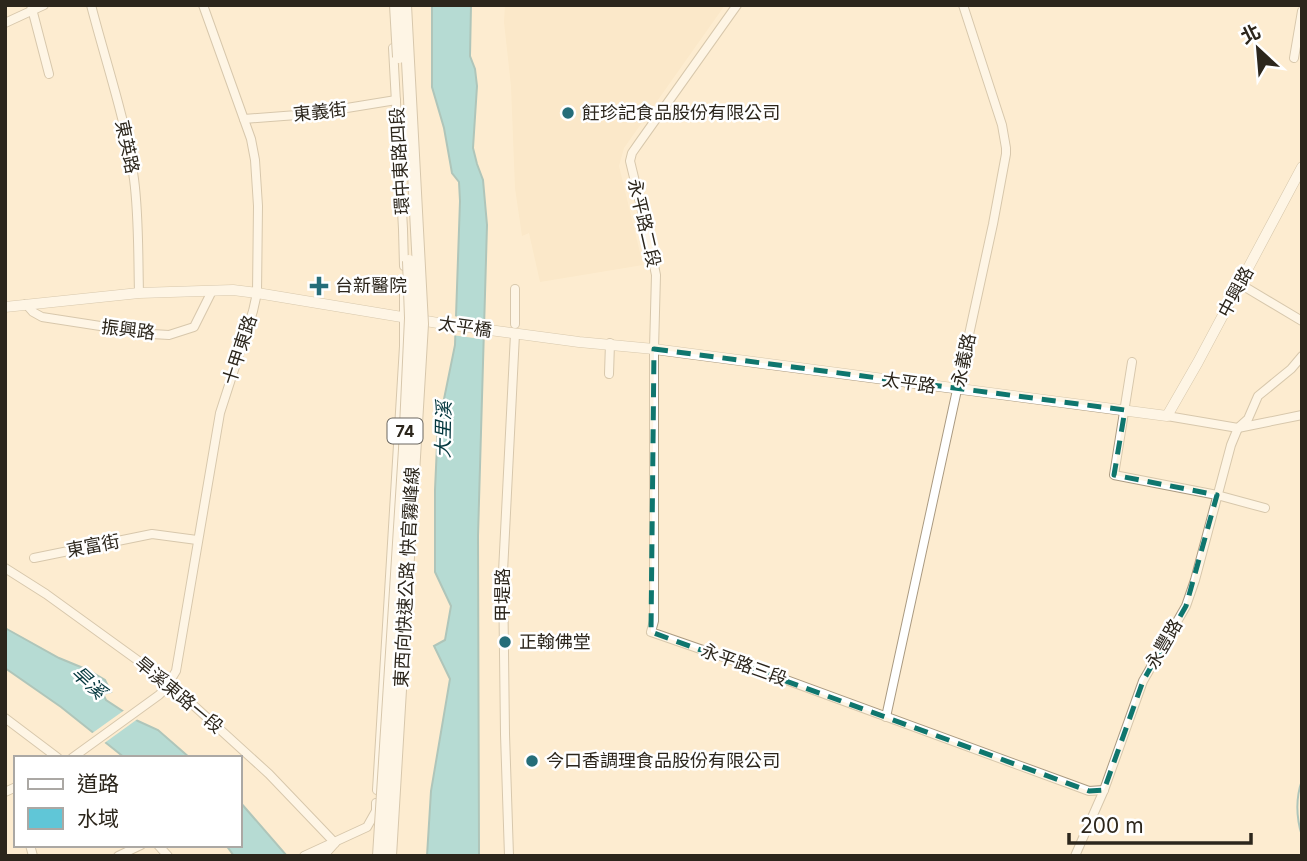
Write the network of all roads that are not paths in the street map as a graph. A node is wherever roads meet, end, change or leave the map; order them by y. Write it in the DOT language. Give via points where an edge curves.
graph roads {
  1 [pos="44,5"];
  2 [pos="91,5"];
  3 [pos="203,5"];
  4 [pos="390,5"];
  5 [pos="397,5"];
  6 [pos="405,5"];
  7 [pos="737,5"];
  8 [pos="963,5"];
  9 [pos="32,8"];
  10 [pos="1302,11"];
  11 [pos="5,23"];
  12 [pos="1294,58"];
  13 [pos="49,74"];
  14 [pos="396,100"];
  15 [pos="244,119"];
  16 [pos="1302,167"];
  17 [pos="1240,284"];
  18 [pos="515,289"];
  19 [pos="212,291"];
  20 [pos="139,293"];
  21 [pos="257,293"];
  22 [pos="26,304"];
  23 [pos="5,307"];
  24 [pos="409,318"];
  25 [pos="1302,321"];
  26 [pos="515,329"];
  27 [pos="610,344"];
  28 [pos="654,349"];
  29 [pos="1302,356"];
  30 [pos="1132,362"];
  31 [pos="609,373"];
  32 [pos="958,389"];
  33 [pos="1125,410"];
  34 [pos="1302,415"];
  35 [pos="1167,416"];
  36 [pos="1238,428"];
  37 [pos="1217,495"];
  38 [pos="1265,508"];
  39 [pos="197,540"];
  40 [pos="34,558"];
  41 [pos="5,568"];
  42 [pos="169,683"];
  43 [pos="886,717"];
  44 [pos="5,718"];
  45 [pos="55,756"];
  46 [pos="74,756"];
  47 [pos="1104,790"];
  48 [pos="335,843"];
  49 [pos="137,847"];
  50 [pos="118,856"];
  51 [pos="304,856"];
  52 [pos="319,856"];
  53 [pos="379,856"];
  54 [pos="390,856"];
  55 [pos="509,856"];
  56 [pos="1075,856"];
  1 -- 9 [label="street"];
  2 -- 20 [label="street, 東英路" via="132,167"];
  3 -- 15 [label="street, 十甲東路"];
  4 -- 14 [label="street, 環中東路四段"];
  5 -- 53 [label="highway, 東西向快速公路 快官霧峰線 / 74, bridge" via="411,318"];
  6 -- 54 [label="highway, 東西向快速公路 快官霧峰線 / 74, bridge" via="422,324"];
  7 -- 28 [label="street, 永平路二段" via="630,161 655,270"];
  8 -- 32 [label="street, 永義路" via="1006,148"];
  9 -- 11 [label="street"];
  9 -- 13 [label="street"];
  10 -- 12 [label="street"];
  14 -- 15 [label="street, 東義街"];
  14 -- 24 [label="street, 環中東路四段"];
  15 -- 21 [label="street, 十甲東路" via="256,172"];
  16 -- 17 [label="main road, 中興路"];
  17 -- 25 [label="street"];
  17 -- 35 [label="main road, 中興路"];
  18 -- 26 [label="street, 甲堤路"];
  19 -- 20 [label="main road, 振興路"];
  19 -- 21 [label="main road, 振興路"];
  19 -- 22 [label="street, 振興路" via="194,327 170,335 42,317"];
  20 -- 22 [label="main road, 振興路"];
  21 -- 24 [label="main road, 振興路"];
  21 -- 39 [label="street, 十甲東路" via="220,412"];
  22 -- 23 [label="main road, 振興路"];
  24 -- 26 [label="main road, 太平橋"];
  24 -- 48 [label="street, 環中東路四段" via="376,811 367,827"];
  26 -- 27 [label="main road, 太平路"];
  26 -- 55 [label="street, 甲堤路" via="503,572"];
  27 -- 28 [label="main road, 太平路"];
  27 -- 31 [label="street"];
  28 -- 32 [label="main road, 太平路"];
  28 -- 43 [label="street, 永平路三段" via="651,632"];
  29 -- 36 [label="street, 永豐路" via="1258,396 1248,419"];
  30 -- 33 [label="street"];
  32 -- 33 [label="main road, 太平路"];
  32 -- 43 [label="street, 永義路"];
  33 -- 35 [label="main road, 太平路"];
  33 -- 37 [label="street" via="1114,475"];
  34 -- 36 [label="street, 太平路"];
  35 -- 36 [label="street, 太平路"];
  36 -- 37 [label="street, 永豐路"];
  37 -- 38 [label="street"];
  37 -- 47 [label="street, 永豐路" via="1186,606 1143,681"];
  39 -- 40 [label="street, 東富街" via="152,534"];
  39 -- 42 [label="street, 十甲東路" via="176,671"];
  41 -- 42 [label="street, 旱溪東路一段"];
  42 -- 46 [label="street, 十甲東路"];
  42 -- 48 [label="street, 旱溪東路一段" via="269,774"];
  43 -- 47 [label="street, 永平路三段" via="1089,791"];
  44 -- 45 [label="street"];
  47 -- 56 [label="street, 永豐路"];
  48 -- 51 [label="street"];
  48 -- 52 [label="street"];
  49 -- 50 [label="street"];
}
